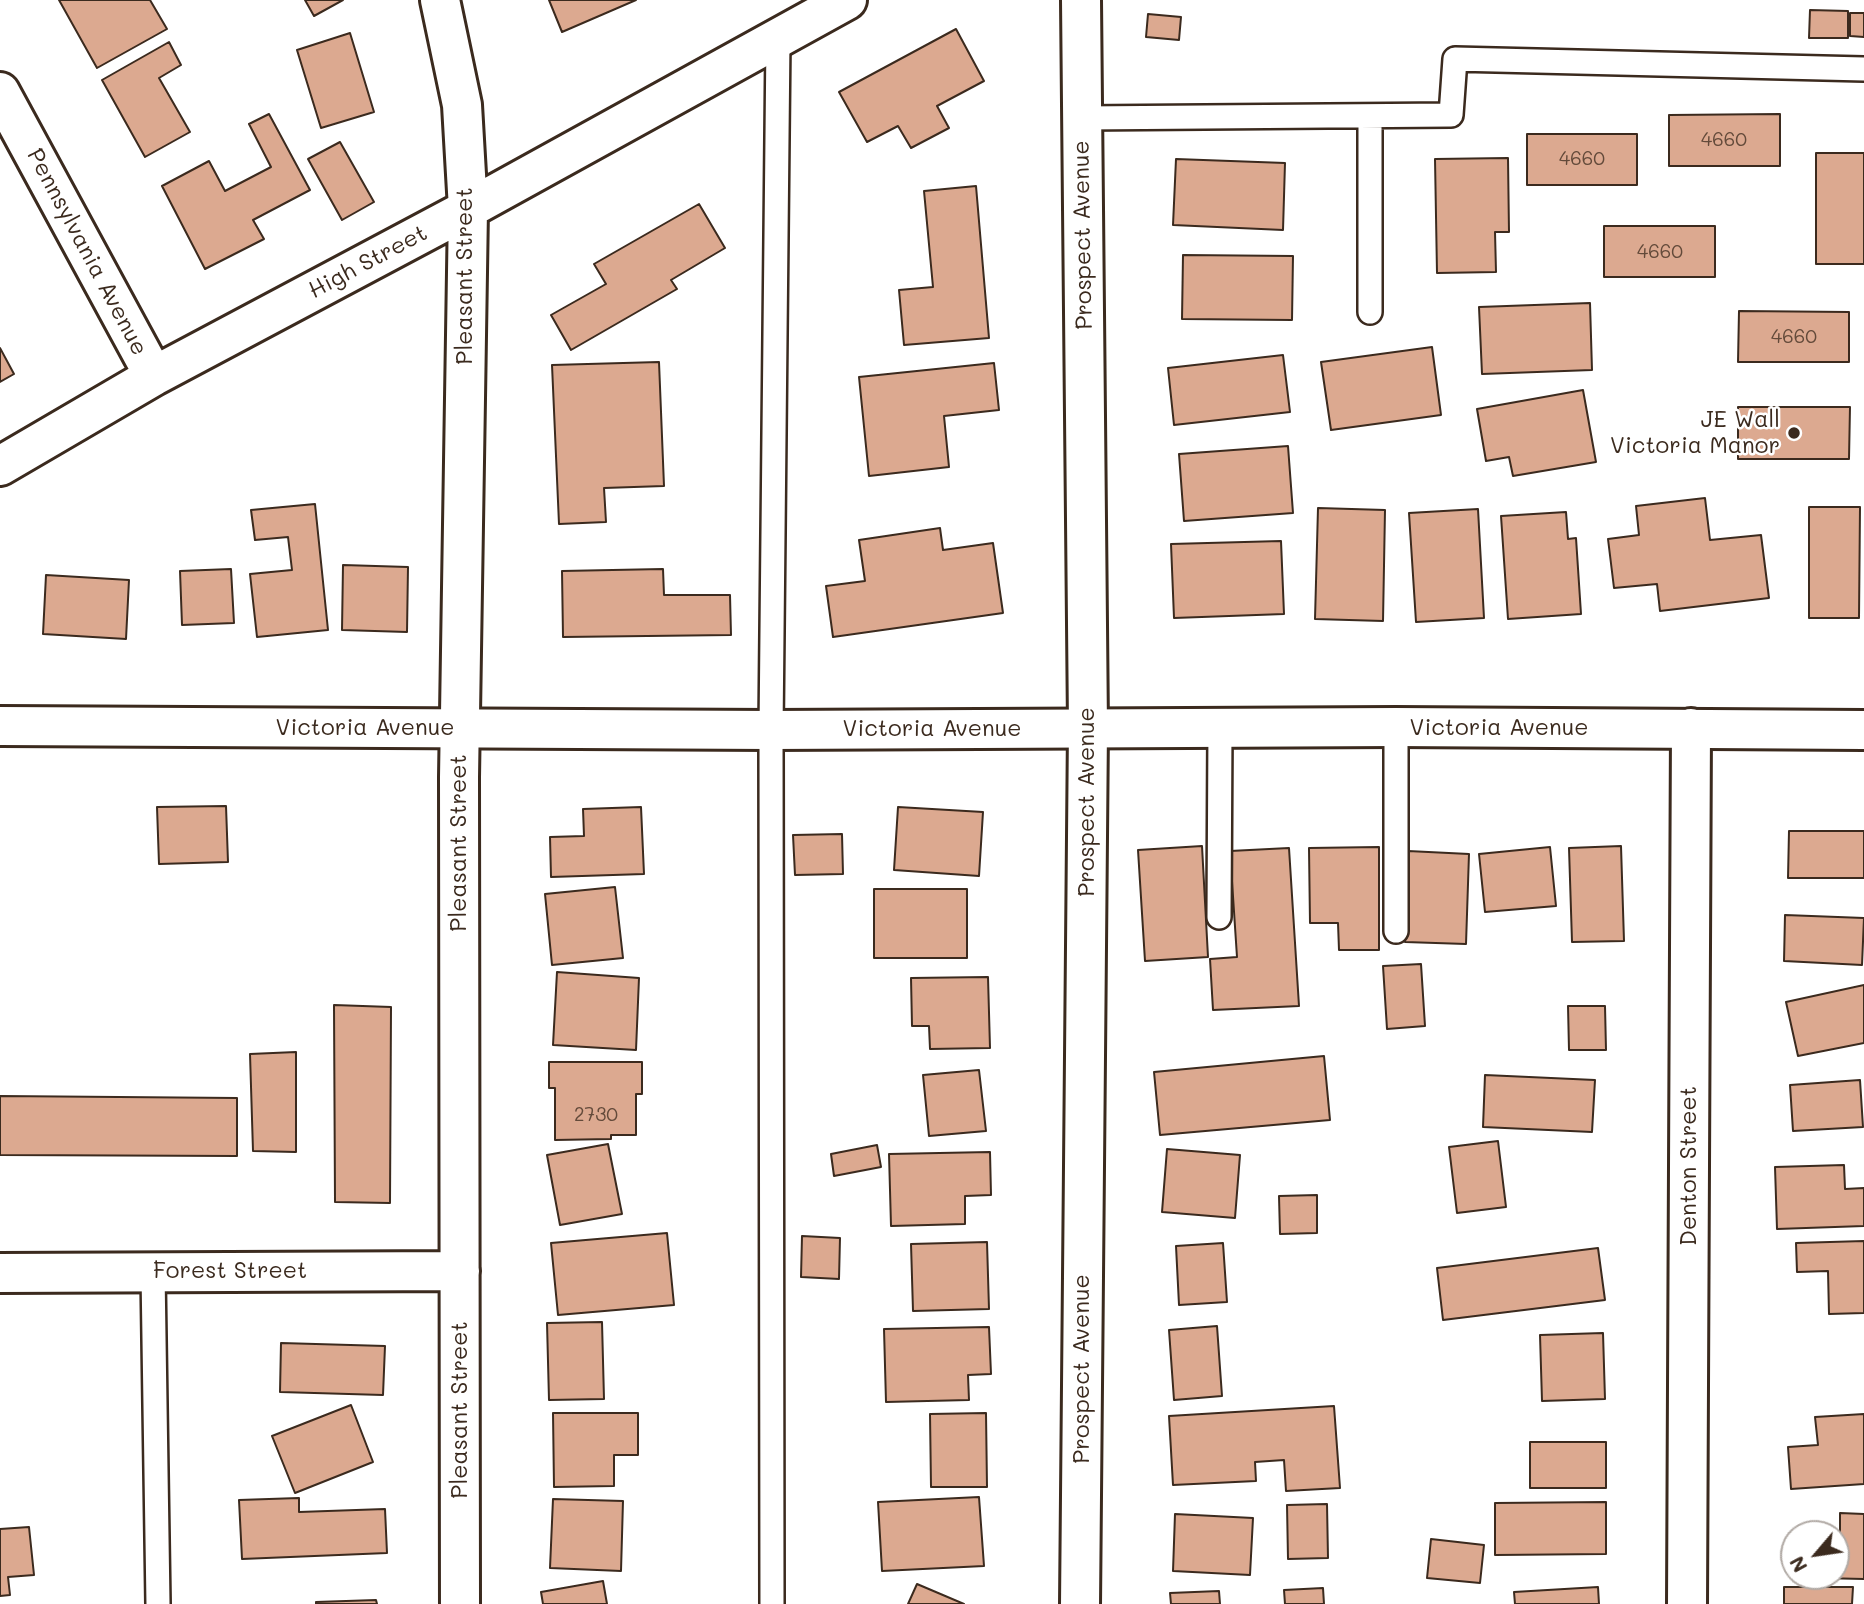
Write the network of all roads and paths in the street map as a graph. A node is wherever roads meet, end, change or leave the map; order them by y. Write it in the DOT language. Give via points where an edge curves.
graph roads {
  1 [pos="440,0"];
  2 [pos="847,0"];
  3 [pos="1081,0"];
  4 [pos="778,38"];
  5 [pos="1864,69"];
  6 [pos="0,92"];
  7 [pos="1370,116"];
  8 [pos="1082,118"];
  9 [pos="468,209"];
  10 [pos="1370,312"];
  11 [pos="154,376"];
  12 [pos="0,466"];
  13 [pos="0,726"];
  14 [pos="1088,727"];
  15 [pos="1220,727"];
  16 [pos="1396,727"];
  17 [pos="459,728"];
  18 [pos="1691,728"];
  19 [pos="771,730"];
  20 [pos="1864,730"];
  21 [pos="1219,917"];
  22 [pos="1396,931"];
  23 [pos="460,1271"];
  24 [pos="153,1272"];
  25 [pos="0,1273"];
  26 [pos="158,1604"];
  27 [pos="460,1604"];
  28 [pos="772,1604"];
  29 [pos="1080,1604"];
  30 [pos="1687,1604"];
  1 -- 9 [label="street, Pleasant Street" via="462,105"];
  2 -- 4 [label="street, High Street"];
  3 -- 8 [label="street, Prospect Avenue"];
  4 -- 9 [label="street, High Street"];
  4 -- 19 [label="lane"];
  5 -- 7 [label="lane" via="1455,59 1451,115"];
  6 -- 11 [label="street, Pennsylvania Avenue"];
  7 -- 8 [label="lane"];
  7 -- 10 [label="lane"];
  8 -- 14 [label="street, Prospect Avenue"];
  9 -- 11 [label="street, High Street"];
  9 -- 17 [label="street, Pleasant Street"];
  11 -- 12 [label="street, High Street"];
  13 -- 17 [label="street, Victoria Avenue"];
  14 -- 15 [label="street, Victoria Avenue"];
  14 -- 19 [label="street, Victoria Avenue"];
  14 -- 29 [label="street, Prospect Avenue"];
  15 -- 16 [label="street, Victoria Avenue"];
  15 -- 21 [label="lane"];
  16 -- 18 [label="street, Victoria Avenue"];
  16 -- 22 [label="lane"];
  17 -- 19 [label="street, Victoria Avenue"];
  17 -- 23 [label="street, Pleasant Street"];
  18 -- 20 [label="street, Victoria Avenue"];
  18 -- 30 [label="street, Denton Street"];
  19 -- 28 [label="lane"];
  23 -- 24 [label="street, Forest Street"];
  23 -- 27 [label="street, Pleasant Street"];
  24 -- 25 [label="street, Forest Street"];
  24 -- 26 [label="lane"];
}
